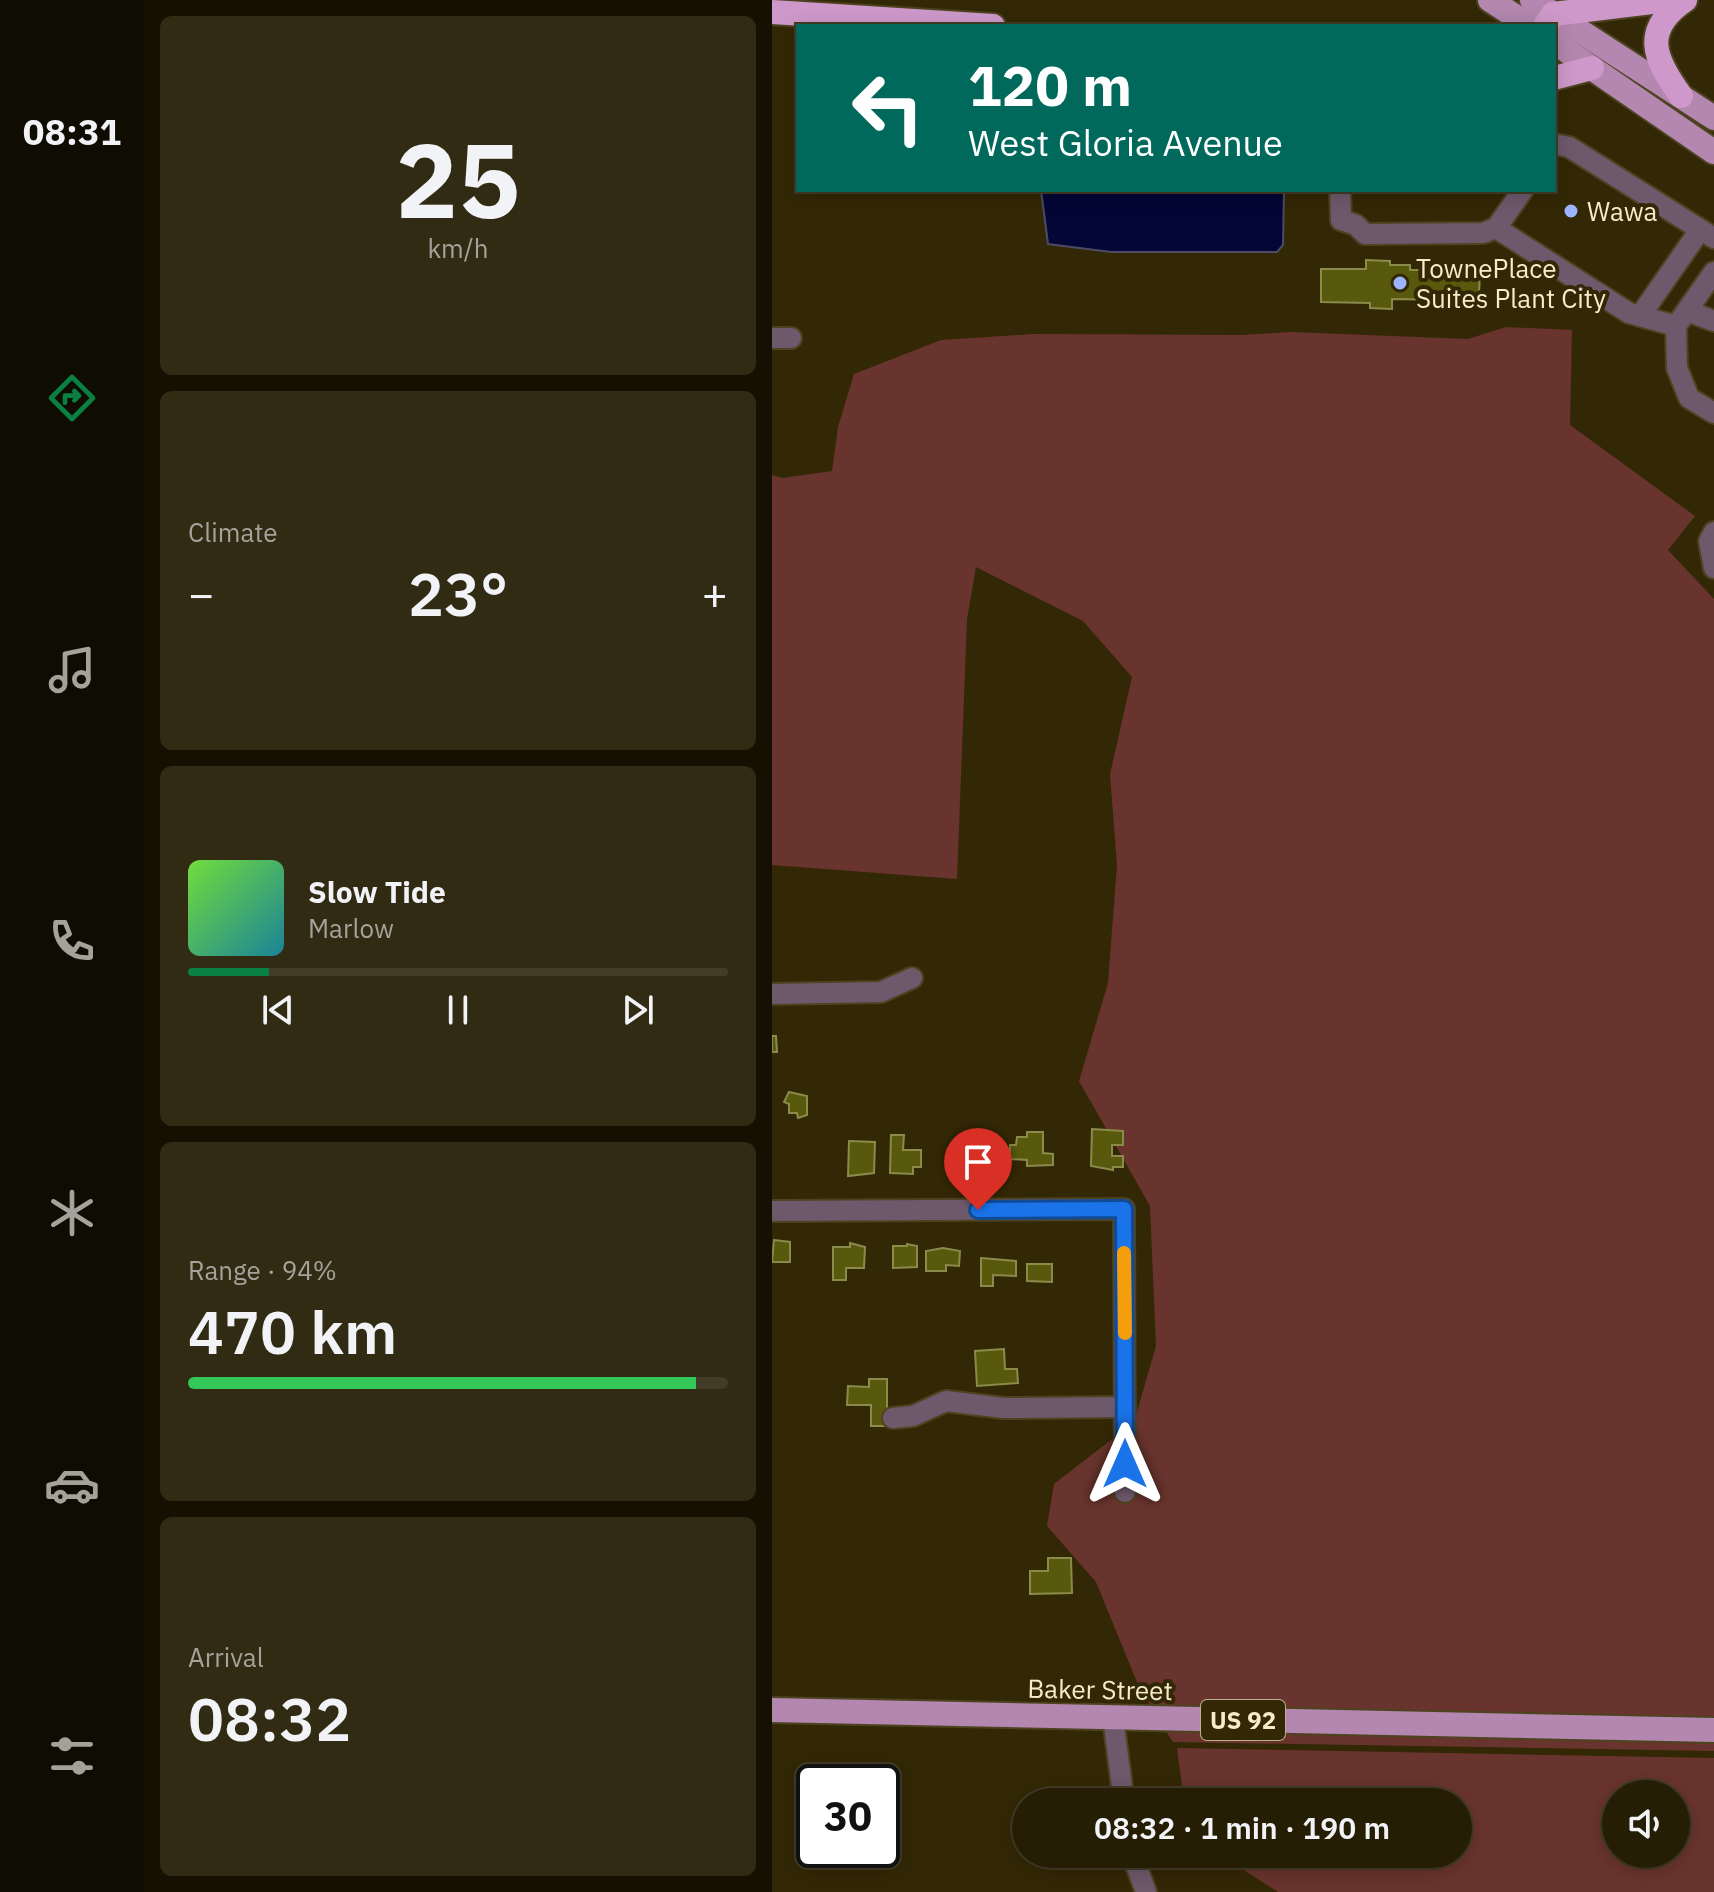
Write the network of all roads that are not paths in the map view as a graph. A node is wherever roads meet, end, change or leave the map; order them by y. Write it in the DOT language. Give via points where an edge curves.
graph roads {
  1 [pos="1490,0"];
  2 [pos="1532,0"];
  3 [pos="1668,0"];
  4 [pos="1685,0"];
  5 [pos="772,12"];
  6 [pos="1549,20"];
  7 [pos="961,24"];
  8 [pos="1527,24"];
  9 [pos="1556,24"];
  10 [pos="1556,43"];
  11 [pos="1592,68"];
  12 [pos="1556,77"];
  13 [pos="1681,96"];
  14 [pos="1641,102"];
  15 [pos="1714,118"];
  16 [pos="1714,130"];
  17 [pos="1556,145"];
  18 [pos="1714,152"];
  19 [pos="1340,192"];
  20 [pos="1522,192"];
  21 [pos="1496,228"];
  22 [pos="1707,234"];
  23 [pos="1714,272"];
  24 [pos="1640,316"];
  25 [pos="1682,319"];
  26 [pos="1714,321"];
  27 [pos="1714,413"];
  28 [pos="1714,532"];
  29 [pos="1714,568"];
  30 [pos="912,978"];
  31 [pos="772,994"];
  32 [pos="772,1211"];
  33 [pos="1125,1407"];
  34 [pos="893,1418"];
  35 [pos="1125,1492"];
  36 [pos="772,1710"];
  37 [pos="1113,1718"];
  38 [pos="1714,1730"];
  39 [pos="1122,1788"];
  40 [pos="1137,1868"];
  41 [pos="1146,1892"];
  1 -- 8 [label="main road"];
  2 -- 6 [label="main road"];
  3 -- 6 [label="highway"];
  4 -- 13 [label="highway" via="1670,10 1656,39 1657,58"];
  5 -- 7 [label="highway"];
  9 -- 13 [label="main road"];
  10 -- 11 [label="main road"];
  11 -- 12 [label="highway"];
  11 -- 14 [label="main road"];
  13 -- 15 [label="main road"];
  14 -- 16 [label="main road" via="1628,89 1630,81"];
  14 -- 18 [label="main road"];
  17 -- 22 [label="street" via="1569,147"];
  19 -- 21 [label="street" via="1341,220 1365,234 1483,233"];
  20 -- 21 [label="street"];
  21 -- 24 [label="street"];
  22 -- 24 [label="street"];
  23 -- 25 [label="street"];
  24 -- 25 [label="street"];
  25 -- 26 [label="street"];
  25 -- 27 [label="street" via="1677,368 1689,398"];
  28 -- 29 [label="street" via="1709,541"];
  30 -- 31 [label="street" via="881,992"];
  32 -- 33 [label="street" via="1124,1209"];
  33 -- 34 [label="street" via="1004,1408 946,1401 913,1416"];
  33 -- 35 [label="street"];
  36 -- 37 [label="main road, Baker Street / US 92"];
  37 -- 38 [label="main road, Baker Street / US 92"];
  37 -- 39 [label="street"];
  40 -- 41 [label="street"];
}
